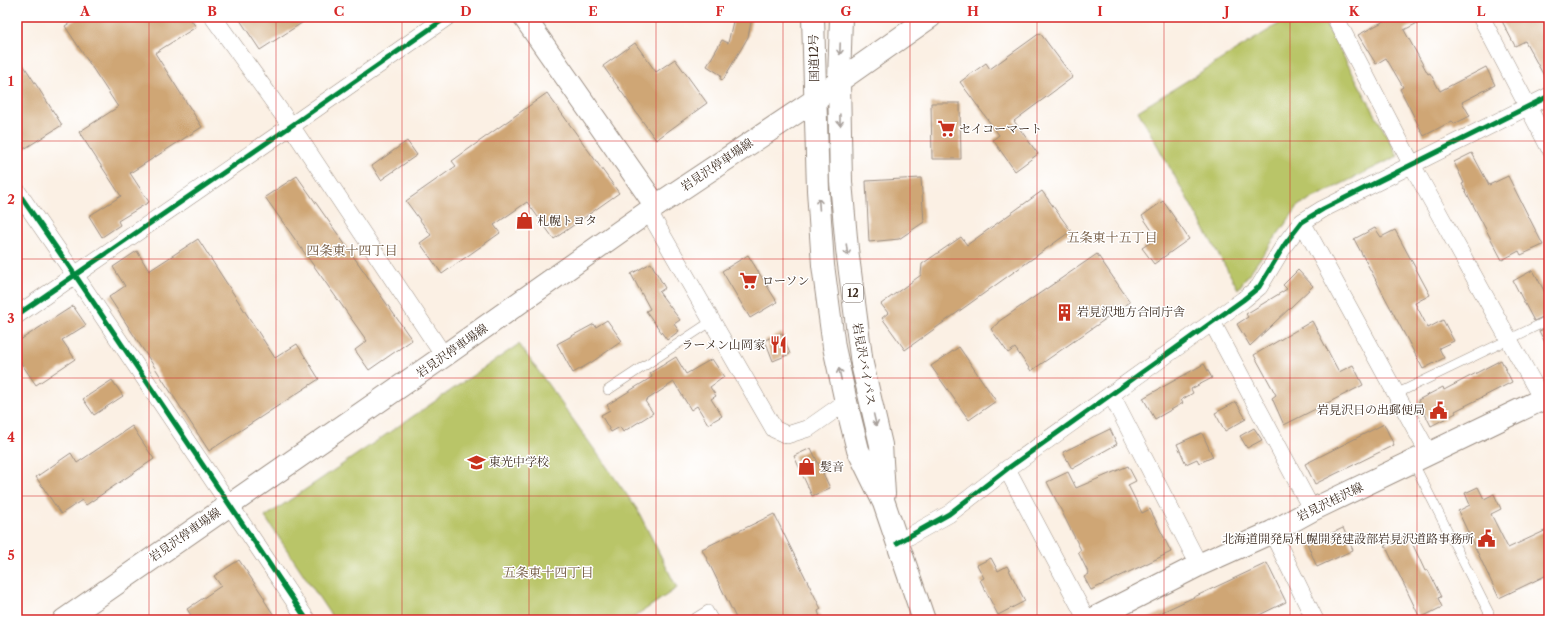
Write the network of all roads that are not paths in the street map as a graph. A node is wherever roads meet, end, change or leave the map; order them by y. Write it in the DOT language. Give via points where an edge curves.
graph roads {
  1 [pos="213,17"];
  2 [pos="447,17"];
  3 [pos="524,17"];
  4 [pos="813,17"];
  5 [pos="841,17"];
  6 [pos="930,17"];
  7 [pos="1335,17"];
  8 [pos="1481,17"];
  9 [pos="839,81"];
  10 [pos="1549,96"];
  11 [pos="815,100"];
  12 [pos="1528,107"];
  13 [pos="291,126"];
  14 [pos="1549,147"];
  15 [pos="1412,165"];
  16 [pos="17,191"];
  17 [pos="652,209"];
  18 [pos="1302,222"];
  19 [pos="75,275"];
  20 [pos="17,315"];
  21 [pos="1549,320"];
  22 [pos="712,321"];
  23 [pos="1212,322"];
  24 [pos="1508,340"];
  25 [pos="444,356"];
  26 [pos="608,390"];
  27 [pos="1111,394"];
  28 [pos="1396,394"];
  29 [pos="1546,398"];
  30 [pos="846,402"];
  31 [pos="1421,458"];
  32 [pos="1007,469"];
  33 [pos="884,503"];
  34 [pos="230,504"];
  35 [pos="1312,510"];
  36 [pos="1272,532"];
  37 [pos="897,544"];
  38 [pos="1199,565"];
  39 [pos="1489,613"];
  40 [pos="1116,614"];
  41 [pos="64,620"];
  42 [pos="307,620"];
  43 [pos="692,620"];
  44 [pos="714,620"];
  45 [pos="924,620"];
  46 [pos="1087,620"];
  47 [pos="1091,620"];
  48 [pos="1315,620"];
  1 -- 13 [label="street"];
  2 -- 13 [label="street"];
  3 -- 17 [label="main road"];
  4 -- 11 [label="main road, 国道12号 / 12"];
  5 -- 9 [label="main road, 国道12号 / 12, one-way"];
  6 -- 9 [label="main road, 岩見沢停車場線"];
  7 -- 15 [label="street"];
  8 -- 12 [label="street"];
  9 -- 11 [label="main road, 岩見沢停車場線"];
  9 -- 33 [label="main road, 岩見沢バイパス / 12, one-way" via="841,182 847,249 862,364 881,446"];
  10 -- 12 [label="street"];
  11 -- 17 [label="main road, 岩見沢停車場線"];
  30 -- 11 [label="main road, 岩見沢バイパス / 12, one-way" via="834,347 823,265"];
  12 -- 14 [label="street"];
  12 -- 15 [label="street"];
  13 -- 19 [label="street"];
  13 -- 25 [label="street"];
  15 -- 18 [label="street"];
  15 -- 24 [label="street"];
  16 -- 19 [label="street"];
  17 -- 22 [label="street"];
  17 -- 25 [label="main road, 岩見沢停車場線"];
  18 -- 23 [label="street" via="1285,244 1260,287"];
  18 -- 28 [label="street"];
  19 -- 20 [label="street"];
  19 -- 34 [label="street"];
  21 -- 24 [label="lane"];
  22 -- 26 [label="lane"];
  22 -- 30 [label="street" via="774,429 787,435 809,428"];
  23 -- 27 [label="street"];
  23 -- 35 [label="street"];
  24 -- 28 [label="lane"];
  24 -- 29 [label="street"];
  25 -- 34 [label="main road, 岩見沢停車場線"];
  27 -- 32 [label="street"];
  27 -- 38 [label="street"];
  28 -- 31 [label="street"];
  29 -- 31 [label="main road, 岩見沢桂沢線"];
  30 -- 33 [label="main road, 岩見沢バイパス / 12" via="858,450"];
  31 -- 35 [label="main road, 岩見沢桂沢線"];
  31 -- 39 [label="lane"];
  32 -- 37 [label="street" via="949,514"];
  32 -- 46 [label="street"];
  33 -- 37 [label="main road, 岩見沢バイパス / 12"];
  34 -- 41 [label="main road, 岩見沢停車場線"];
  34 -- 42 [label="street"];
  35 -- 36 [label="main road, 岩見沢桂沢線"];
  36 -- 38 [label="main road, 岩見沢桂沢線"];
  36 -- 48 [label="street"];
  37 -- 45 [label="main road, 岩見沢バイパス / 12"];
  38 -- 40 [label="main road, 岩見沢桂沢線"];
  40 -- 47 [label="main road, 岩見沢桂沢線"];
  43 -- 44 [label="lane" via="708,610"];
}
